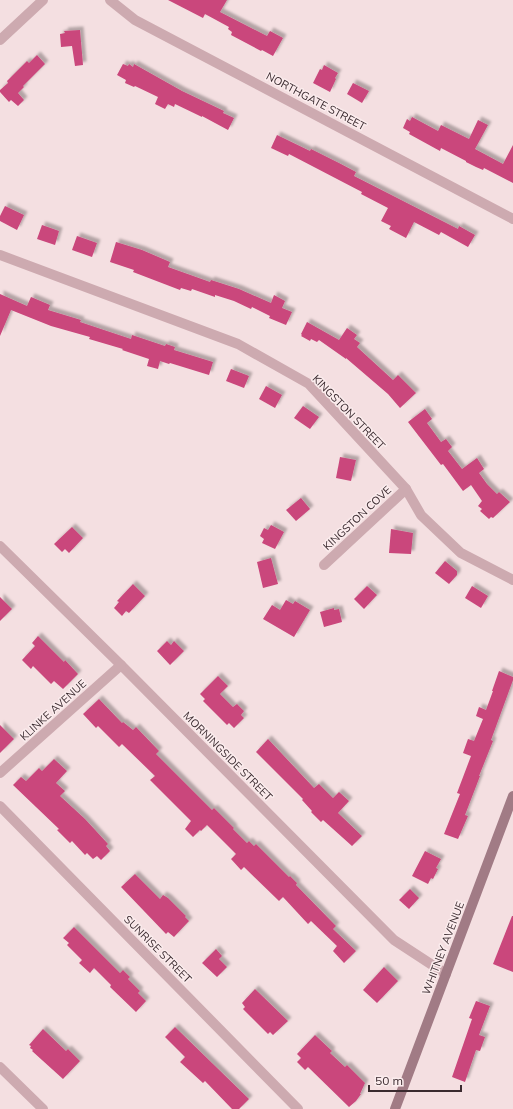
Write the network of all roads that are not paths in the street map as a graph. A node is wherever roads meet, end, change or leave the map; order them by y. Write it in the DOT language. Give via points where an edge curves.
graph roads {
  1 [pos="43,0"];
  2 [pos="110,0"];
  3 [pos="0,40"];
  4 [pos="513,219"];
  5 [pos="0,255"];
  6 [pos="406,489"];
  7 [pos="0,546"];
  8 [pos="324,565"];
  9 [pos="513,580"];
  10 [pos="121,665"];
  11 [pos="0,773"];
  12 [pos="513,796"];
  13 [pos="0,806"];
  14 [pos="446,974"];
  15 [pos="0,1066"];
  16 [pos="43,1109"];
  17 [pos="298,1109"];
  18 [pos="395,1109"];
  1 -- 3 [label="street"];
  2 -- 4 [label="street, NORTHGATE STREET" via="136,20"];
  5 -- 6 [label="street, KINGSTON STREET" via="238,344 302,380"];
  6 -- 8 [label="street, KINGSTON COVE"];
  6 -- 9 [label="street, KINGSTON STREET" via="421,515 462,553"];
  7 -- 10 [label="street, MORNINGSIDE STREET"];
  10 -- 11 [label="street, KLINKE AVENUE"];
  10 -- 14 [label="street, MORNINGSIDE STREET" via="394,940"];
  12 -- 14 [label="main road, WHITNEY AVENUE"];
  13 -- 17 [label="street, SUNRISE STREET"];
  14 -- 18 [label="main road, WHITNEY AVENUE"];
  15 -- 16 [label="street"];
}
